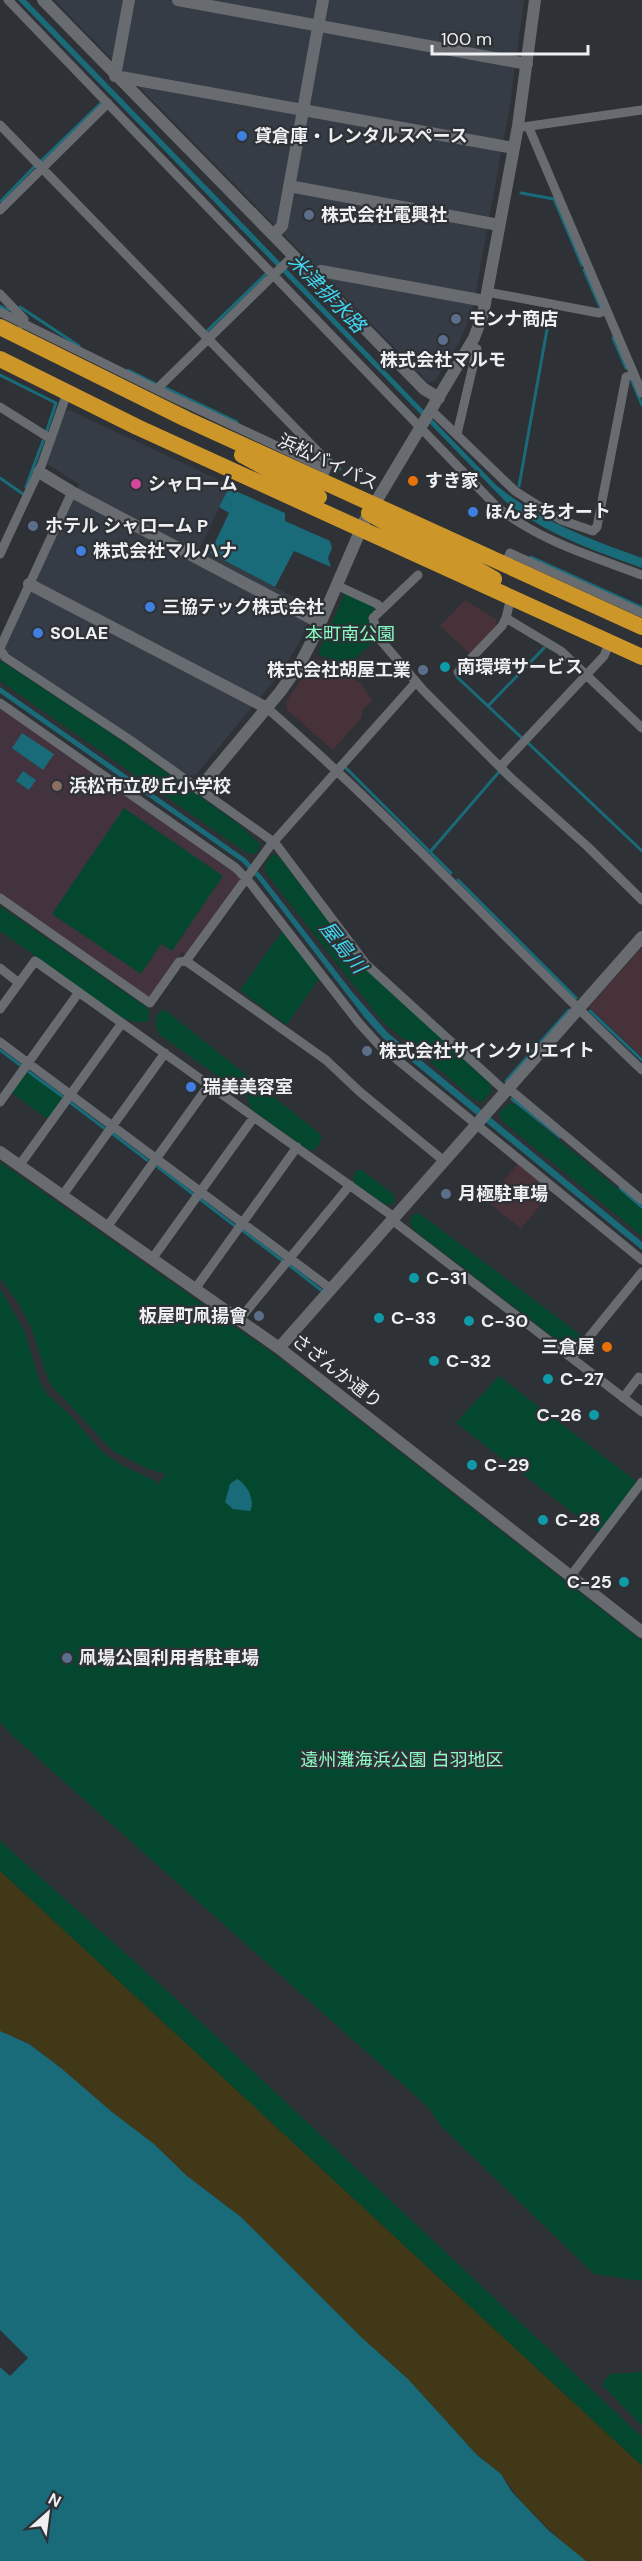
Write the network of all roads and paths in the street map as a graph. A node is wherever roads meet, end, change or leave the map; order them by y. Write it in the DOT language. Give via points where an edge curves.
graph roads {
  1 [pos="8,0"];
  2 [pos="43,0"];
  3 [pos="129,0"];
  4 [pos="178,0"];
  5 [pos="323,0"];
  6 [pos="535,0"];
  7 [pos="318,26"];
  8 [pos="527,64"];
  9 [pos="115,76"];
  10 [pos="108,103"];
  11 [pos="303,110"];
  12 [pos="642,110"];
  13 [pos="0,125"];
  14 [pos="523,127"];
  15 [pos="514,148"];
  16 [pos="42,167"];
  17 [pos="289,186"];
  18 [pos="0,209"];
  19 [pos="500,225"];
  20 [pos="273,235"];
  21 [pos="290,259"];
  22 [pos="275,273"];
  23 [pos="314,277"];
  24 [pos="0,294"];
  25 [pos="486,296"];
  26 [pos="606,310"];
  27 [pos="0,312"];
  28 [pos="22,324"];
  29 [pos="0,327"];
  30 [pos="208,338"];
  31 [pos="470,346"];
  32 [pos="0,359"];
  33 [pos="634,374"];
  34 [pos="158,390"];
  35 [pos="68,393"];
  36 [pos="642,393"];
  37 [pos="439,398"];
  38 [pos="0,407"];
  39 [pos="431,410"];
  40 [pos="186,419"];
  41 [pos="422,425"];
  42 [pos="457,434"];
  43 [pos="51,439"];
  44 [pos="39,472"];
  45 [pos="324,475"];
  46 [pos="72,492"];
  47 [pos="367,516"];
  48 [pos="0,554"];
  49 [pos="505,565"];
  50 [pos="418,575"];
  51 [pos="642,575"];
  52 [pos="29,584"];
  53 [pos="336,585"];
  54 [pos="511,597"];
  55 [pos="382,609"];
  56 [pos="542,611"];
  57 [pos="642,613"];
  58 [pos="506,618"];
  59 [pos="320,623"];
  60 [pos="642,627"];
  61 [pos="610,642"];
  62 [pos="0,649"];
  63 [pos="642,657"];
  64 [pos="458,672"];
  65 [pos="586,675"];
  66 [pos="416,682"];
  67 [pos="0,703"];
  68 [pos="267,708"];
  69 [pos="642,728"];
  70 [pos="500,767"];
  71 [pos="336,770"];
  72 [pos="199,789"];
  73 [pos="273,842"];
  74 [pos="247,876"];
  75 [pos="0,898"];
  76 [pos="642,900"];
  77 [pos="642,937"];
  78 [pos="186,961"];
  79 [pos="0,968"];
  80 [pos="19,982"];
  81 [pos="79,992"];
  82 [pos="0,1009"];
  83 [pos="578,1010"];
  84 [pos="122,1023"];
  85 [pos="0,1042"];
  86 [pos="165,1053"];
  87 [pos="28,1063"];
  88 [pos="642,1070"];
  89 [pos="209,1085"];
  90 [pos="506,1090"];
  91 [pos="70,1095"];
  92 [pos="0,1102"];
  93 [pos="254,1117"];
  94 [pos="477,1123"];
  95 [pos="112,1126"];
  96 [pos="297,1147"];
  97 [pos="0,1152"];
  98 [pos="156,1159"];
  99 [pos="444,1161"];
  100 [pos="19,1166"];
  101 [pos="350,1185"];
  102 [pos="200,1191"];
  103 [pos="62,1196"];
  104 [pos="642,1200"];
  105 [pos="393,1218"];
  106 [pos="242,1223"];
  107 [pos="107,1227"];
  108 [pos="290,1258"];
  109 [pos="152,1259"];
  110 [pos="642,1260"];
  111 [pos="642,1272"];
  112 [pos="195,1289"];
  113 [pos="331,1289"];
  114 [pos="239,1320"];
  115 [pos="279,1348"];
  116 [pos="572,1358"];
  117 [pos="642,1380"];
  118 [pos="623,1398"];
  119 [pos="642,1412"];
  120 [pos="642,1482"];
  121 [pos="570,1577"];
  122 [pos="642,1632"];
  1 -- 10 [label="street"];
  2 -- 9 [label="street"];
  3 -- 9 [label="street"];
  4 -- 7 [label="street"];
  5 -- 7 [label="street"];
  6 -- 8 [label="street"];
  7 -- 8 [label="street"];
  7 -- 11 [label="street"];
  8 -- 14 [label="street"];
  9 -- 11 [label="street"];
  9 -- 20 [label="street"];
  10 -- 16 [label="street"];
  10 -- 22 [label="street"];
  11 -- 15 [label="street"];
  11 -- 17 [label="street"];
  12 -- 14 [label="street"];
  13 -- 16 [label="street"];
  14 -- 15 [label="street"];
  14 -- 26 [label="street"];
  15 -- 19 [label="street"];
  16 -- 18 [label="street"];
  16 -- 30 [label="street"];
  17 -- 19 [label="street"];
  17 -- 20 [label="street" via="282,226"];
  19 -- 25 [label="street"];
  20 -- 21 [label="street"];
  21 -- 22 [label="street"];
  21 -- 23 [label="street"];
  22 -- 30 [label="street"];
  22 -- 41 [label="street"];
  23 -- 25 [label="street" via="321,271"];
  23 -- 37 [label="street" via="424,389"];
  24 -- 28 [label="street" via="24,319"];
  25 -- 26 [label="street" via="599,313"];
  25 -- 31 [label="street"];
  26 -- 33 [label="street"];
  27 -- 28 [label="street"];
  28 -- 34 [label="street"];
  29 -- 40 [label="highway, 浜松バイパス"];
  30 -- 34 [label="street"];
  30 -- 45 [label="street" via="329,463"];
  31 -- 37 [label="street"];
  31 -- 42 [label="street" via="477,349"];
  32 -- 35 [label="highway, 浜松バイパス"];
  33 -- 36 [label="street"];
  33 -- 42 [label="street" via="626,377 597,527 593,531 561,520 530,502"];
  34 -- 45 [label="street"];
  35 -- 43 [label="street"];
  35 -- 47 [label="highway, 浜松バイパス"];
  37 -- 39 [label="street"];
  38 -- 43 [label="street"];
  39 -- 41 [label="street"];
  39 -- 42 [label="street"];
  40 -- 45 [label="highway, 浜松バイパス"];
  40 -- 47 [label="highway" via="300,488"];
  41 -- 47 [label="street"];
  41 -- 51 [label="street" via="497,507 518,522 554,542"];
  43 -- 44 [label="street"];
  44 -- 46 [label="street"];
  44 -- 48 [label="street"];
  45 -- 47 [label="highway, 浜松バイパス"];
  46 -- 52 [label="street"];
  46 -- 59 [label="street"];
  47 -- 49 [label="highway, 浜松バイパス"];
  47 -- 53 [label="street"];
  47 -- 54 [label="highway, 浜松バイパス"];
  47 -- 56 [label="highway" via="452,555"];
  49 -- 57 [label="street" via="510,553"];
  49 -- 60 [label="highway, 浜松バイパス"];
  50 -- 55 [label="street"];
  52 -- 62 [label="street"];
  52 -- 68 [label="street"];
  53 -- 55 [label="street"];
  53 -- 59 [label="street"];
  54 -- 56 [label="highway, 浜松バイパス"];
  54 -- 58 [label="street"];
  55 -- 66 [label="street" via="372,618 378,637"];
  56 -- 61 [label="highway, 浜松バイパス"];
  58 -- 64 [label="street"];
  58 -- 65 [label="street" via="554,645"];
  59 -- 68 [label="street" via="300,664"];
  61 -- 63 [label="highway, 浜松バイパス"];
  61 -- 65 [label="street" via="604,656"];
  62 -- 72 [label="street" via="5,657"];
  65 -- 69 [label="street"];
  65 -- 70 [label="street"];
  66 -- 70 [label="street"];
  66 -- 71 [label="street"];
  67 -- 74 [label="street"];
  68 -- 71 [label="street"];
  68 -- 72 [label="street"];
  70 -- 76 [label="street"];
  71 -- 73 [label="street"];
  71 -- 83 [label="street"];
  72 -- 73 [label="street"];
  73 -- 74 [label="street"];
  73 -- 90 [label="street" via="366,964"];
  74 -- 78 [label="street"];
  74 -- 94 [label="street" via="368,1034"];
  75 -- 78 [label="street" via="150,1003 179,962"];
  77 -- 83 [label="street"];
  78 -- 99 [label="street" via="326,1060"];
  79 -- 80 [label="street"];
  80 -- 81 [label="street" via="35,961"];
  80 -- 82 [label="street"];
  81 -- 84 [label="street"];
  81 -- 87 [label="street"];
  83 -- 88 [label="street"];
  83 -- 90 [label="street"];
  84 -- 86 [label="street"];
  84 -- 91 [label="street"];
  85 -- 87 [label="street"];
  86 -- 89 [label="street"];
  86 -- 95 [label="street"];
  87 -- 91 [label="street"];
  87 -- 92 [label="street"];
  89 -- 93 [label="street"];
  89 -- 98 [label="street"];
  90 -- 94 [label="street"];
  90 -- 104 [label="street"];
  91 -- 95 [label="street"];
  91 -- 100 [label="street"];
  93 -- 96 [label="street"];
  93 -- 102 [label="street"];
  94 -- 99 [label="street"];
  94 -- 110 [label="street"];
  95 -- 98 [label="street"];
  95 -- 103 [label="street"];
  96 -- 101 [label="street"];
  96 -- 106 [label="street"];
  97 -- 100 [label="street, さざんか通り"];
  98 -- 102 [label="street"];
  98 -- 107 [label="street"];
  99 -- 105 [label="street"];
  100 -- 103 [label="street, さざんか通り"];
  101 -- 105 [label="street"];
  101 -- 108 [label="street"];
  102 -- 106 [label="street"];
  102 -- 109 [label="street"];
  103 -- 107 [label="street, さざんか通り"];
  105 -- 113 [label="street"];
  105 -- 116 [label="street"];
  106 -- 108 [label="street"];
  106 -- 112 [label="street"];
  107 -- 109 [label="street, さざんか通り"];
  108 -- 113 [label="street"];
  108 -- 114 [label="street"];
  109 -- 112 [label="street, さざんか通り"];
  111 -- 116 [label="street"];
  112 -- 114 [label="street, さざんか通り"];
  113 -- 115 [label="street"];
  114 -- 115 [label="street, さざんか通り"];
  115 -- 121 [label="street, さざんか通り"];
  116 -- 118 [label="street"];
  117 -- 118 [label="street" via="639,1377"];
  118 -- 119 [label="street"];
  120 -- 121 [label="street"];
  121 -- 122 [label="street, さざんか通り"];
}
